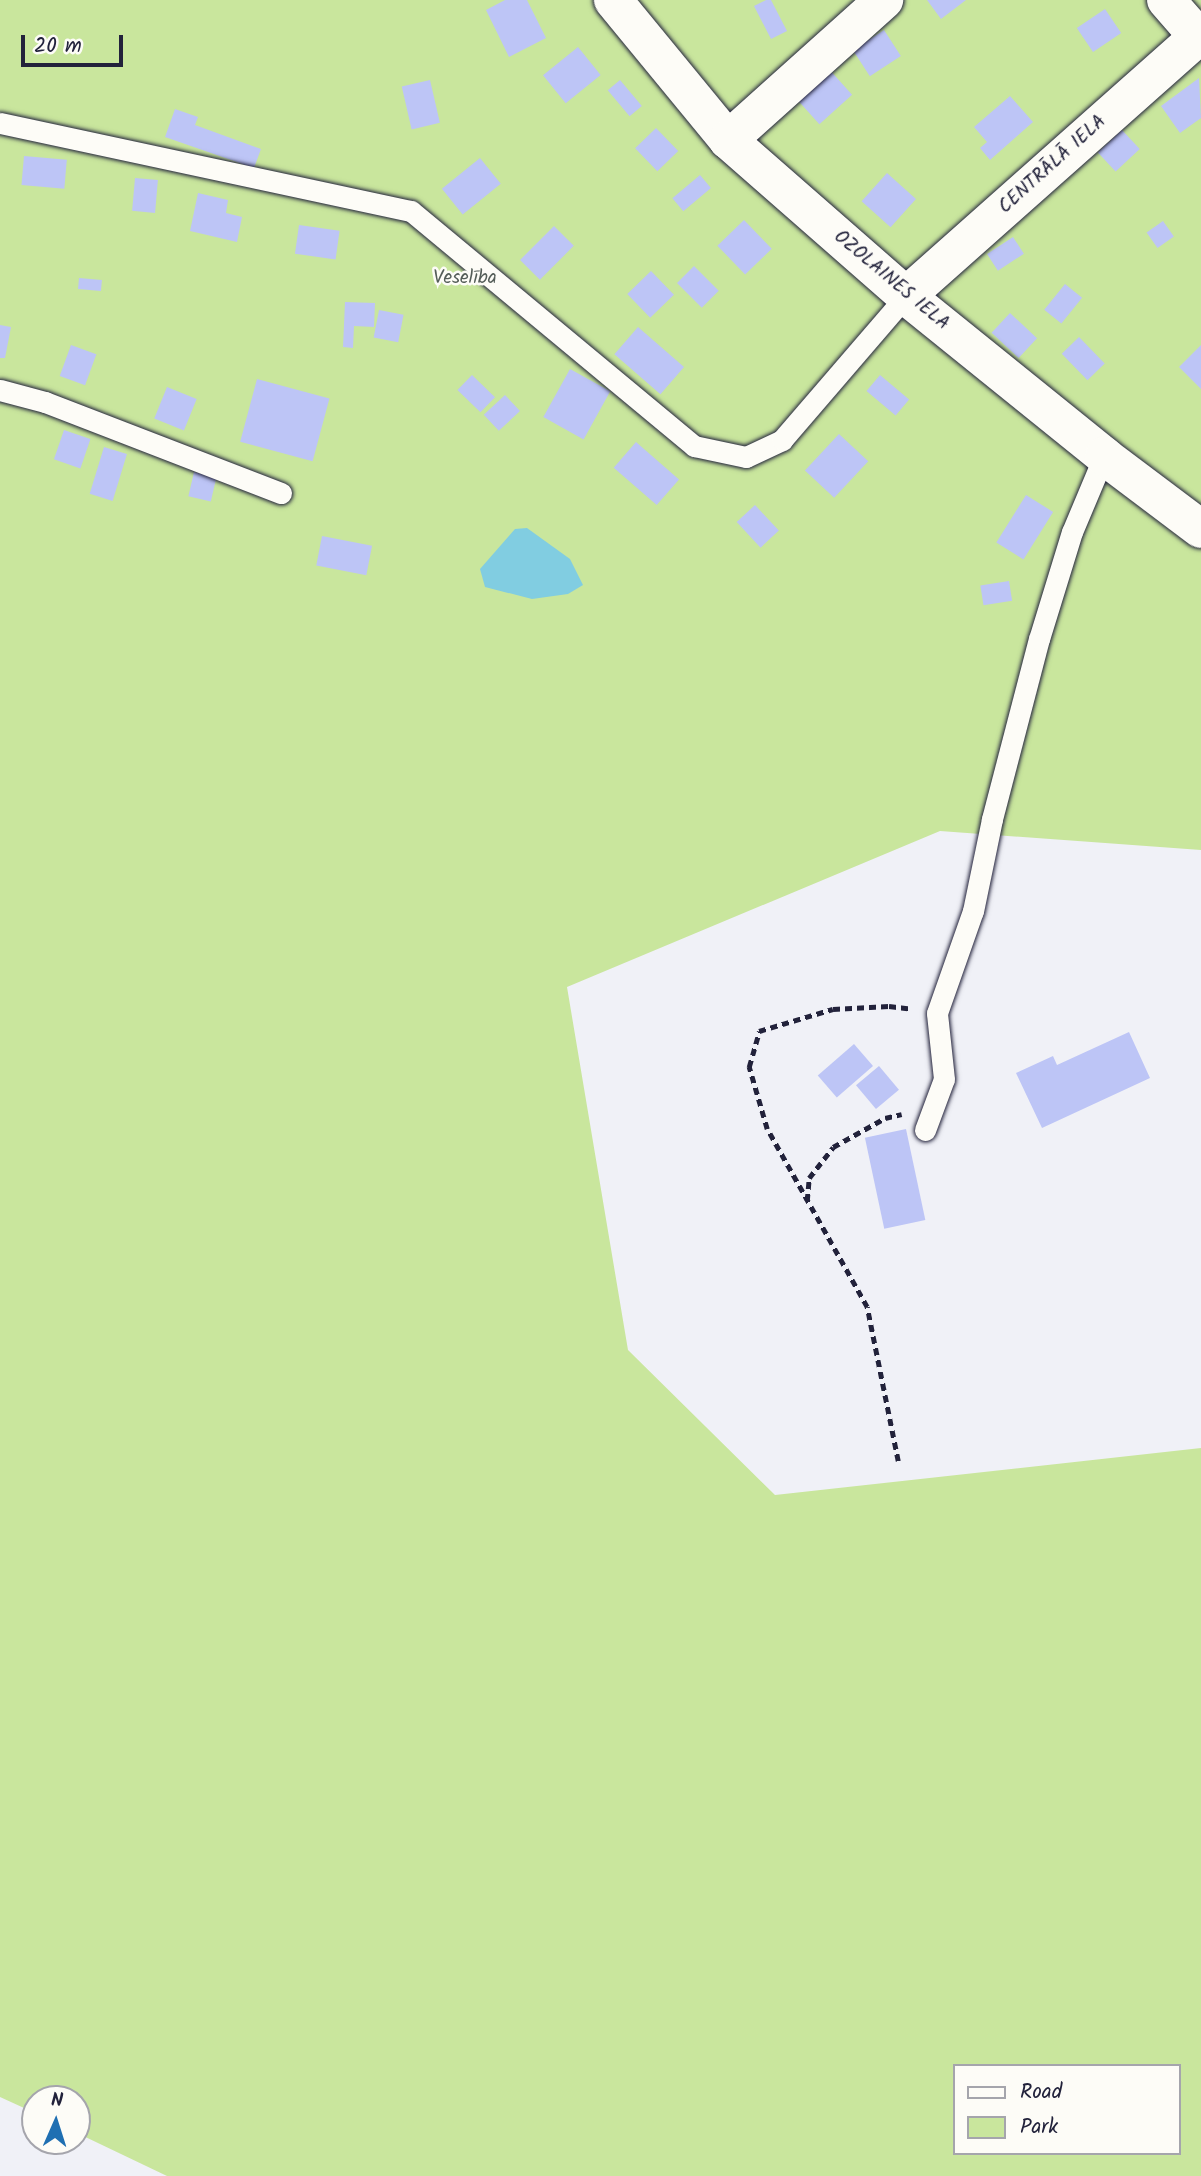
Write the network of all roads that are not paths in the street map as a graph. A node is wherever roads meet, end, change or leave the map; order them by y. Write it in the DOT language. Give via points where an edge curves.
graph roads {
  1 [pos="613,0"];
  2 [pos="884,0"];
  3 [pos="1166,0"];
  4 [pos="1200,37"];
  5 [pos="0,123"];
  6 [pos="728,140"];
  7 [pos="906,296"];
  8 [pos="0,390"];
  9 [pos="1104,456"];
  10 [pos="281,494"];
  11 [pos="1201,529"];
  12 [pos="925,1130"];
  1 -- 6 [label="street, OZOLAINES IELA"];
  2 -- 6 [label="street"];
  3 -- 4 [label="street"];
  4 -- 7 [label="street, CENTRĀLĀ IELA"];
  5 -- 7 [label="lane" via="411,211 694,446 746,457 782,440"];
  6 -- 7 [label="street, OZOLAINES IELA"];
  7 -- 9 [label="street, OZOLAINES IELA"];
  8 -- 10 [label="lane" via="45,402"];
  9 -- 11 [label="street, OZOLAINES IELA"];
  9 -- 12 [label="lane" via="1072,532 1039,639 973,911 937,1013 944,1079"];
}
